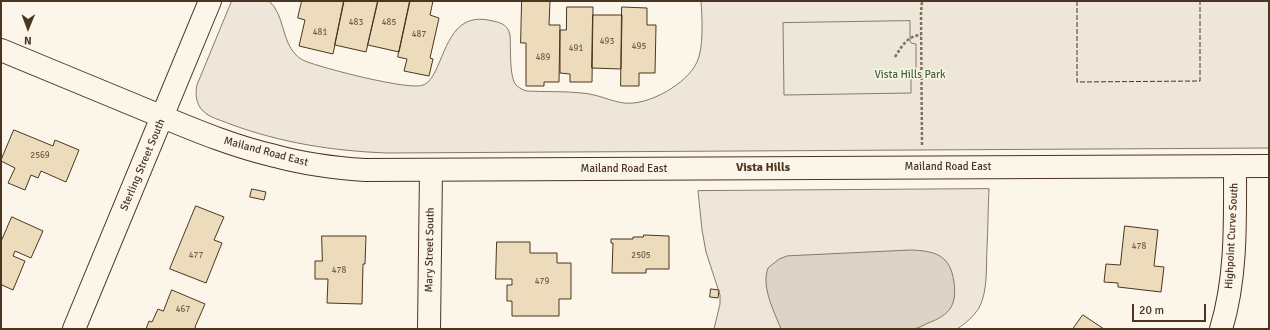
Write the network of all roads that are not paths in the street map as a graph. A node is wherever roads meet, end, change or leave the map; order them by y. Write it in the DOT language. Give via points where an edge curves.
graph roads {
  1 [pos="210,1"];
  2 [pos="1,50"];
  3 [pos="162,117"];
  4 [pos="1235,166"];
  5 [pos="1269,166"];
  6 [pos="431,171"];
  7 [pos="74,329"];
  8 [pos="428,329"];
  9 [pos="1221,329"];
  1 -- 3 [label="street, Sterling Street South"];
  2 -- 3 [label="street, Mailand Road East"];
  3 -- 6 [label="street, Mailand Road East" via="230,143 299,162 365,170"];
  3 -- 7 [label="street, Sterling Street South"];
  4 -- 5 [label="street, Mailand Road East"];
  4 -- 6 [label="street, Mailand Road East"];
  4 -- 9 [label="street, Highpoint Curve South" via="1232,269"];
  6 -- 8 [label="street, Mary Street South"];
}
